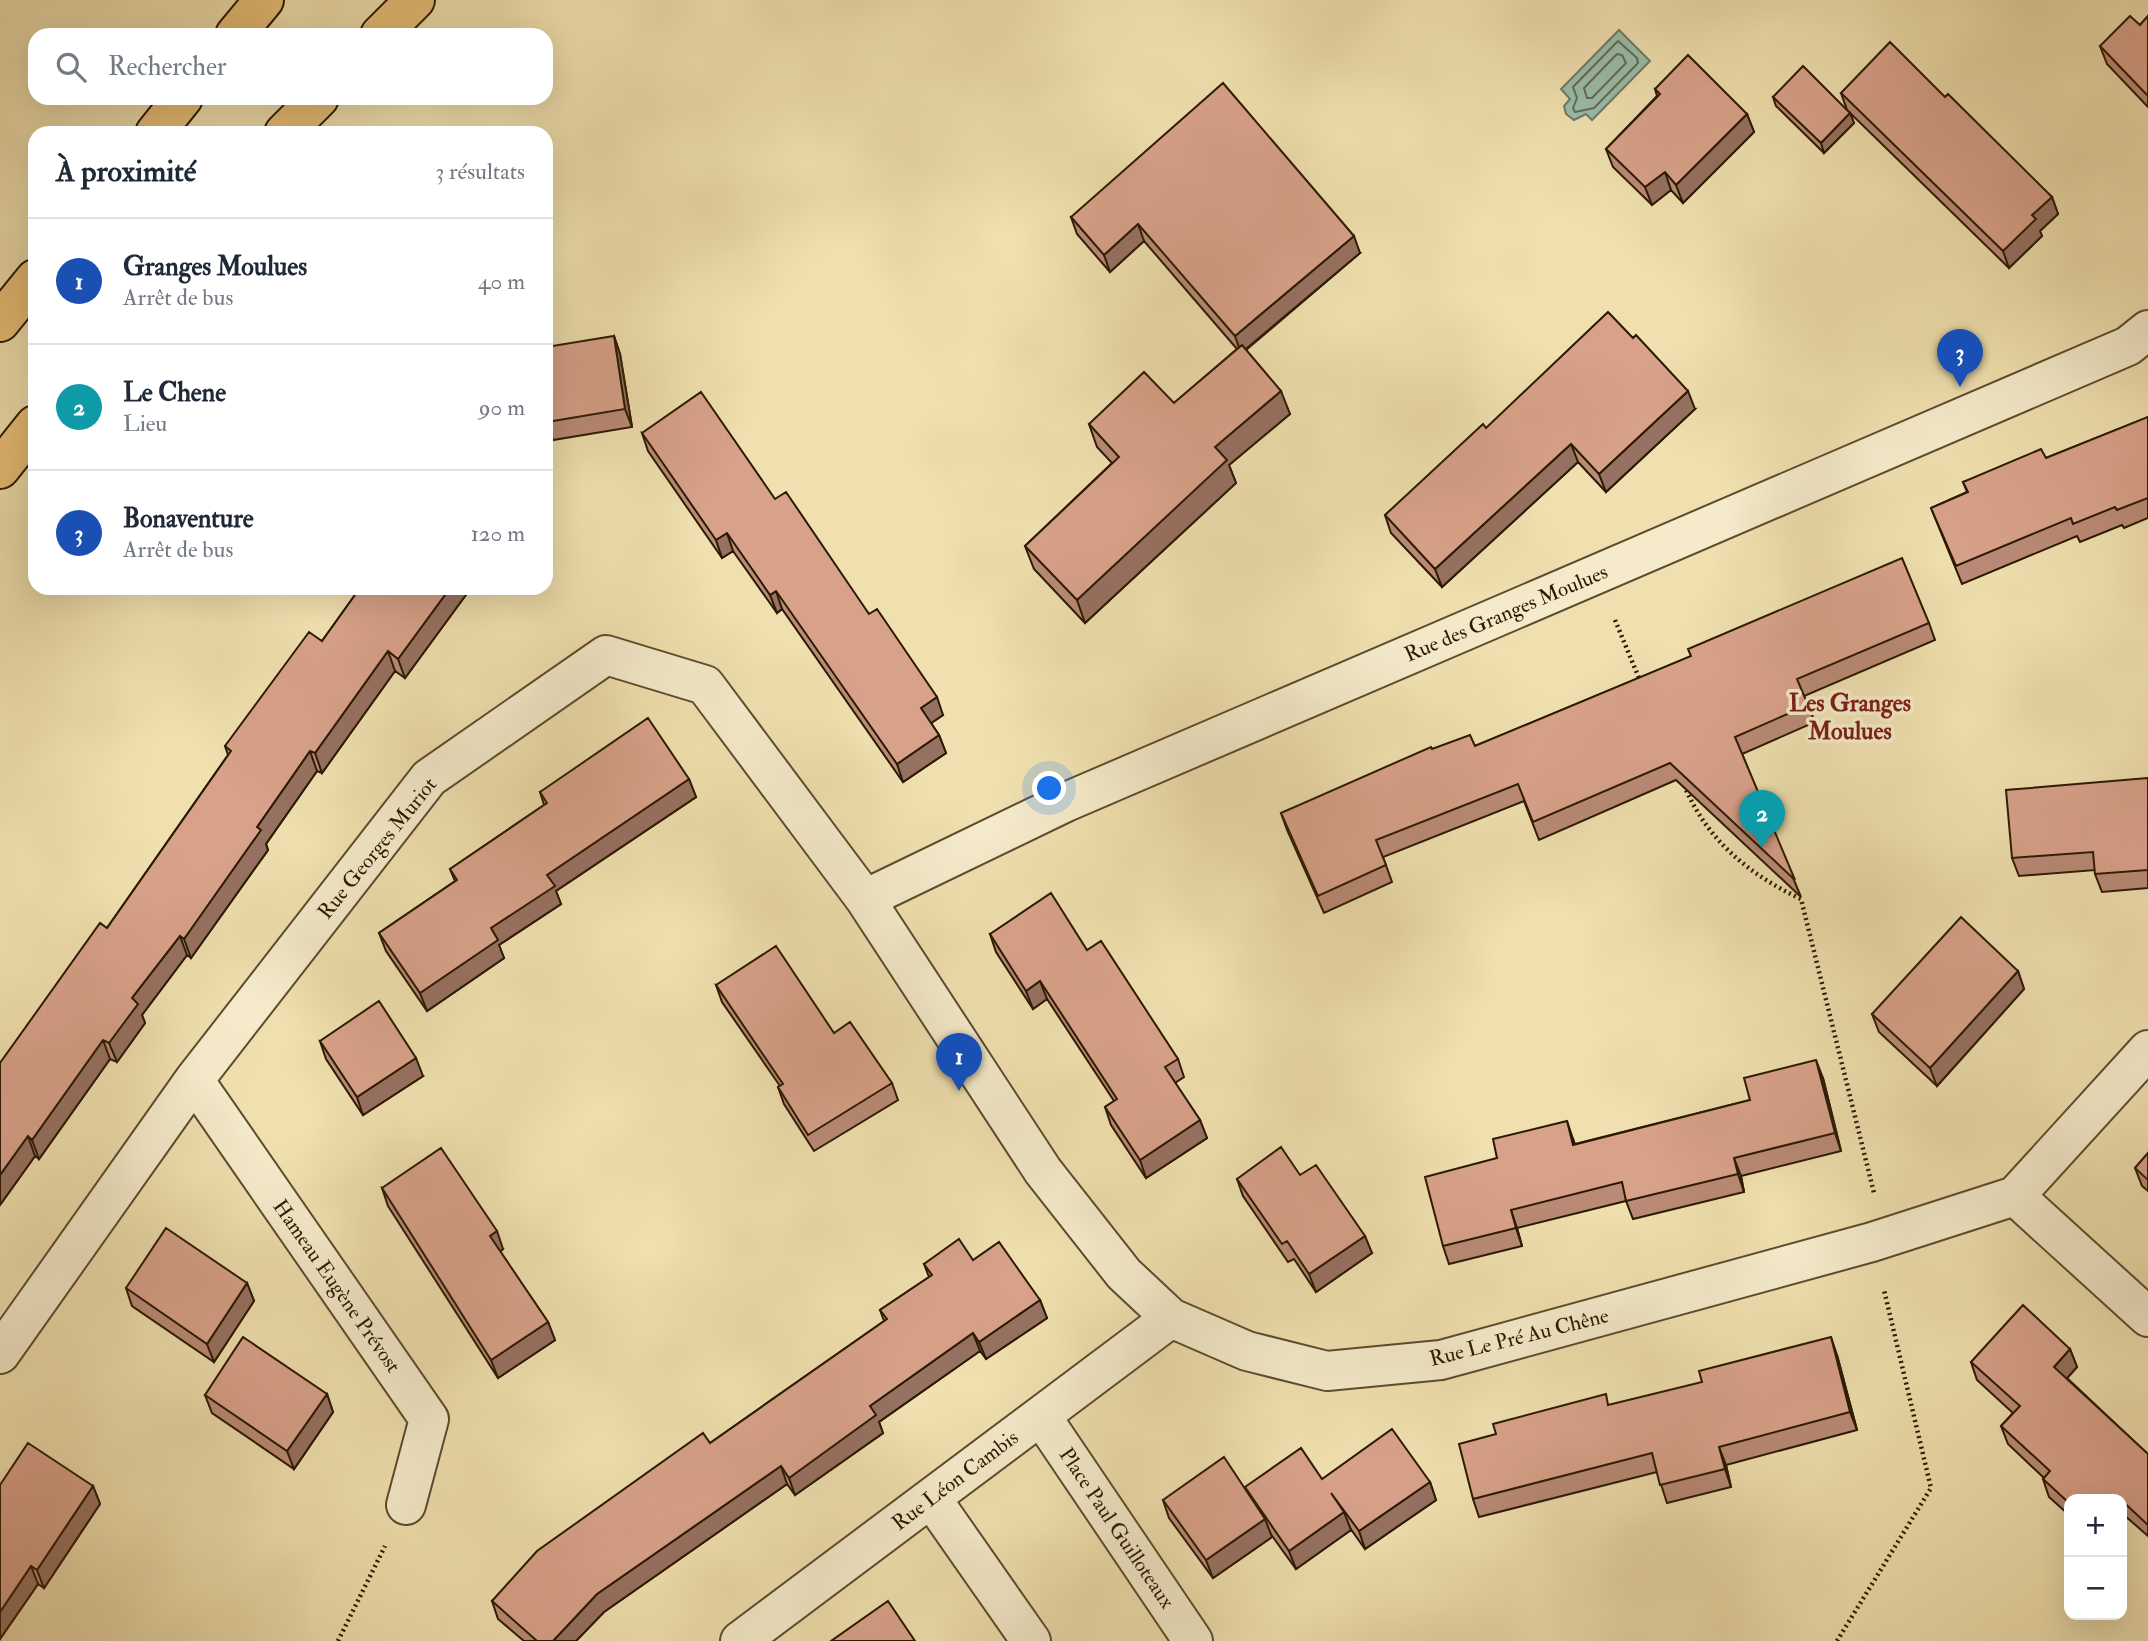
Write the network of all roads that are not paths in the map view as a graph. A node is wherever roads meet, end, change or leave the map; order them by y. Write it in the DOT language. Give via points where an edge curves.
graph roads {
  1 [pos="264,0"];
  2 [pos="389,0"];
  3 [pos="415,0"];
  4 [pos="241,28"];
  5 [pos="365,28"];
  6 [pos="387,28"];
  7 [pos="177,105"];
  8 [pos="299,105"];
  9 [pos="312,105"];
  10 [pos="161,126"];
  11 [pos="281,126"];
  12 [pos="291,126"];
  13 [pos="28,288"];
  14 [pos="0,322"];
  15 [pos="2148,330"];
  16 [pos="28,434"];
  17 [pos="0,469"];
  18 [pos="865,899"];
  19 [pos="2148,1050"];
  20 [pos="194,1080"];
  21 [pos="2015,1196"];
  22 [pos="2148,1317"];
  23 [pos="1171,1318"];
  24 [pos="0,1354"];
  25 [pos="1041,1416"];
  26 [pos="931,1498"];
  27 [pos="406,1505"];
  28 [pos="740,1641"];
  29 [pos="1031,1641"];
  30 [pos="1193,1641"];
  1 -- 4 [label="highway"];
  2 -- 5 [label="highway"];
  3 -- 6 [label="highway"];
  7 -- 10 [label="highway"];
  8 -- 11 [label="highway"];
  9 -- 12 [label="highway"];
  13 -- 14 [label="highway"];
  15 -- 18 [label="street, Rue des Granges Moulues" via="2128,346 1066,802"];
  16 -- 17 [label="highway"];
  18 -- 20 [label="street, Rue Georges Muriot" via="705,685 606,655 429,778"];
  18 -- 23 [label="street, Rue Le Pré Au Chêne" via="1043,1171 1124,1274"];
  19 -- 21 [label="street"];
  20 -- 24 [label="street, Rue Georges Muriot"];
  20 -- 27 [label="street, Hameau Eugène Prévost" via="429,1419"];
  21 -- 22 [label="street"];
  21 -- 23 [label="street, Rue Le Pré Au Chêne" via="1879,1240 1441,1360 1326,1371 1247,1351"];
  23 -- 25 [label="street, Rue Léon Cambis"];
  25 -- 26 [label="street, Rue Léon Cambis"];
  25 -- 30 [label="street, Place Paul Guilloteaux"];
  26 -- 28 [label="street, Rue Léon Cambis"];
  26 -- 29 [label="street"];
}
